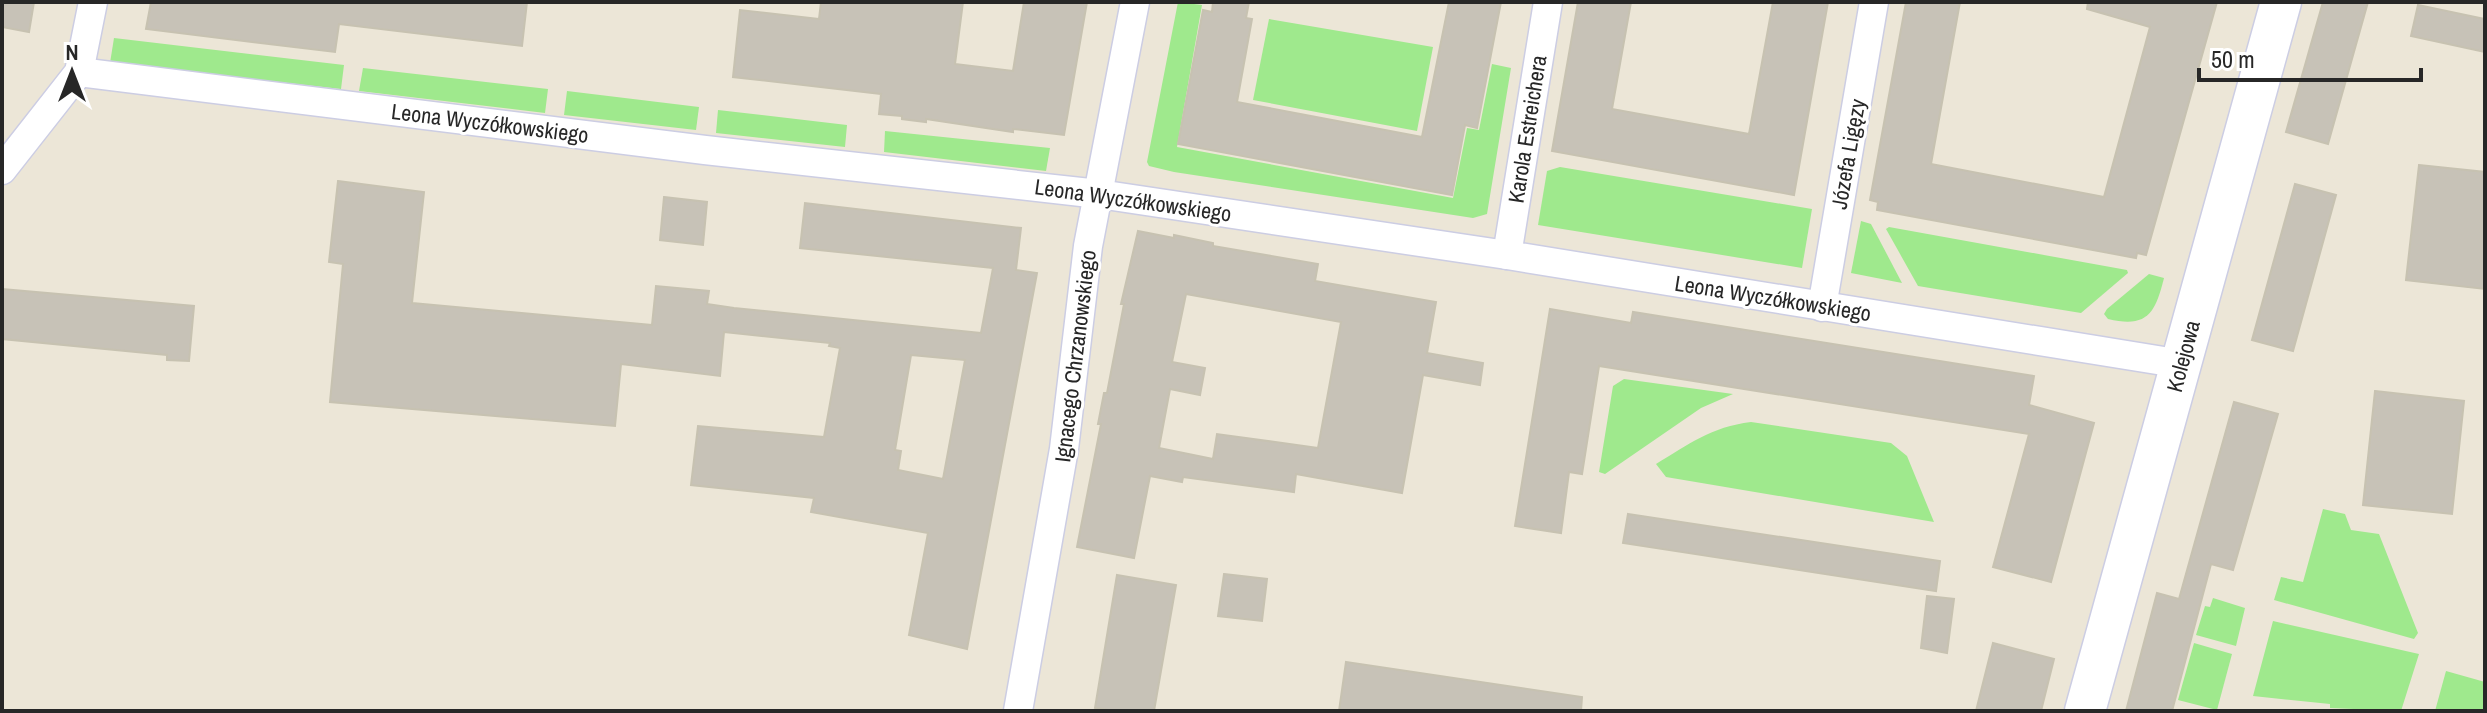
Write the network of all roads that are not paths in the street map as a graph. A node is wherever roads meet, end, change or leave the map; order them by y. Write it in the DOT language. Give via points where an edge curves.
graph roads {
  1 [pos="93,2"];
  2 [pos="1135,2"];
  3 [pos="1548,2"];
  4 [pos="1874,2"];
  5 [pos="2281,2"];
  6 [pos="79,72"];
  7 [pos="2,170"];
  8 [pos="1099,194"];
  9 [pos="1507,255"];
  10 [pos="1822,307"];
  11 [pos="2182,364"];
  12 [pos="1018,711"];
  13 [pos="2085,711"];
  1 -- 6 [label="street"];
  2 -- 8 [label="street, Ignacego Chrzanowskiego"];
  3 -- 9 [label="street, Karola Estreichera"];
  4 -- 10 [label="street, Józefa Ligęzy"];
  5 -- 11 [label="main road, Kolejowa"];
  6 -- 7 [label="street"];
  6 -- 8 [label="street, Leona Wyczółkowskiego"];
  8 -- 9 [label="street, Leona Wyczółkowskiego"];
  8 -- 12 [label="street, Ignacego Chrzanowskiego" via="1064,449"];
  9 -- 10 [label="street, Leona Wyczółkowskiego"];
  10 -- 11 [label="street, Leona Wyczółkowskiego"];
  11 -- 13 [label="main road, Kolejowa"];
}
